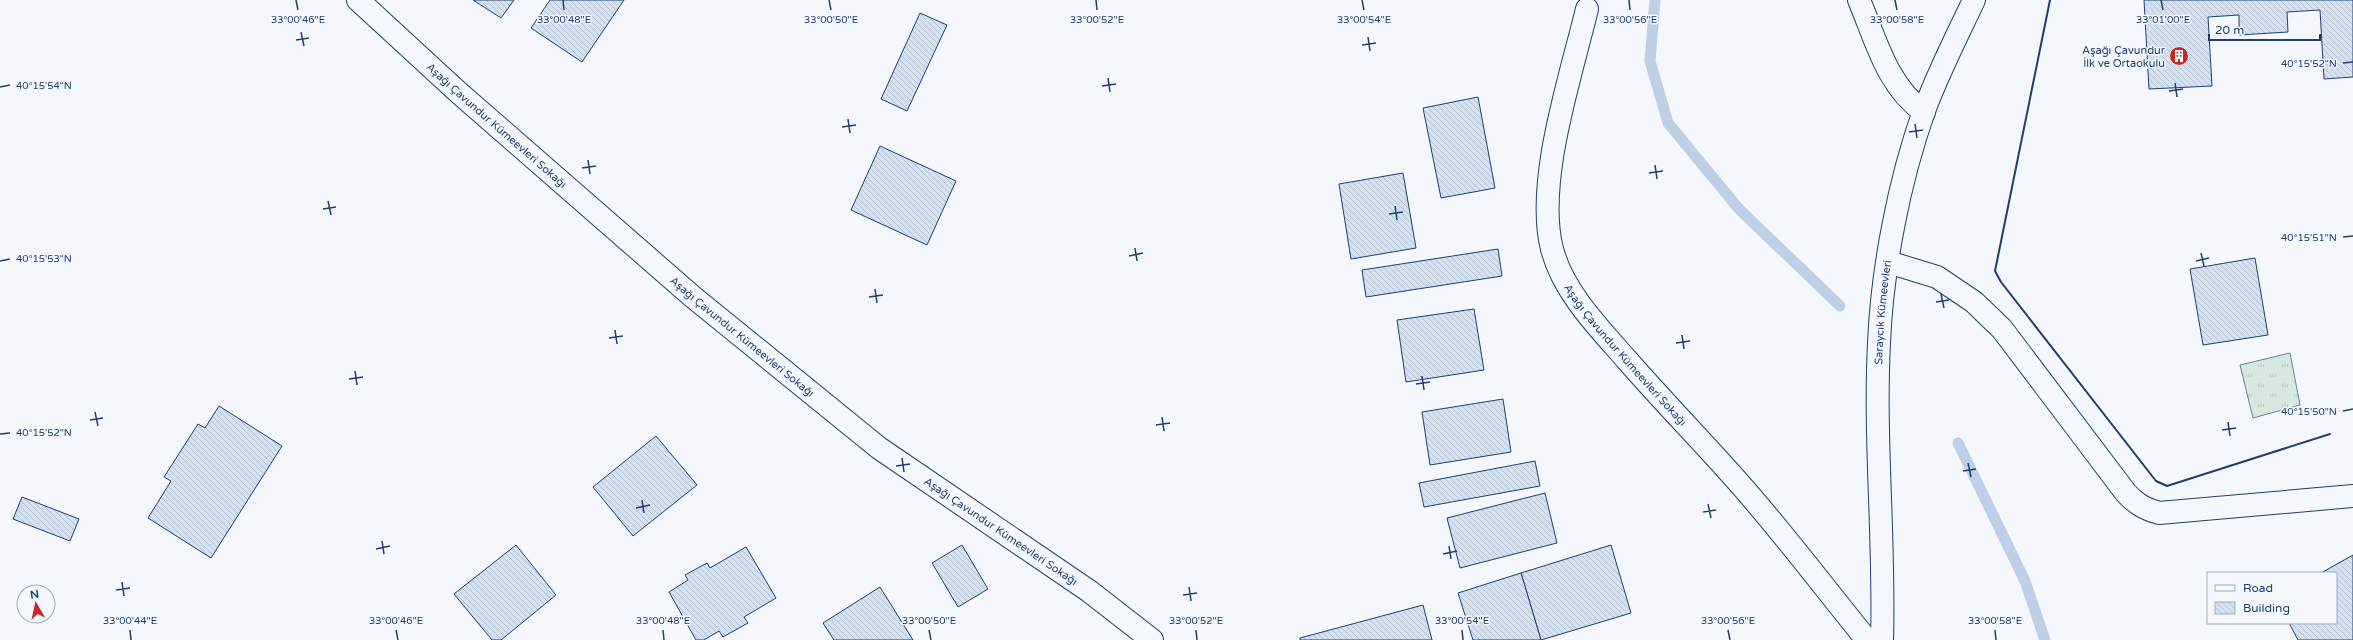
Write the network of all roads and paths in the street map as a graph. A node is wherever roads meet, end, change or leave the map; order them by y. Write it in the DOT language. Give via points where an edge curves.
graph roads {
  1 [pos="358,0"];
  2 [pos="1859,0"];
  3 [pos="1974,0"];
  4 [pos="1587,9"];
  5 [pos="1924,112"];
  6 [pos="1888,262"];
  7 [pos="2353,496"];
  8 [pos="1152,640"];
  9 [pos="1867,640"];
  10 [pos="1882,640"];
  1 -- 8 [label="street, Aşağı Çavundur Kümeevleri Sokağı" via="458,92 687,292 879,448 1089,591"];
  2 -- 5 [label="street" via="1894,82 1909,101"];
  3 -- 5 [label="street, Saraycık Kümeevleri"];
  4 -- 9 [label="street, Aşağı Çavundur Kümeevleri Sokağı" via="1555,143 1548,193 1552,250 1563,277 1579,303 1602,331 1731,474"];
  5 -- 6 [label="street, Saraycık Kümeevleri" via="1905,177"];
  6 -- 7 [label="street" via="1937,277 1974,302 2002,328 2126,493 2145,509 2159,513"];
  6 -- 10 [label="street, Saraycık Kümeevleri" via="1879,342 1877,426 1883,596"];
}
